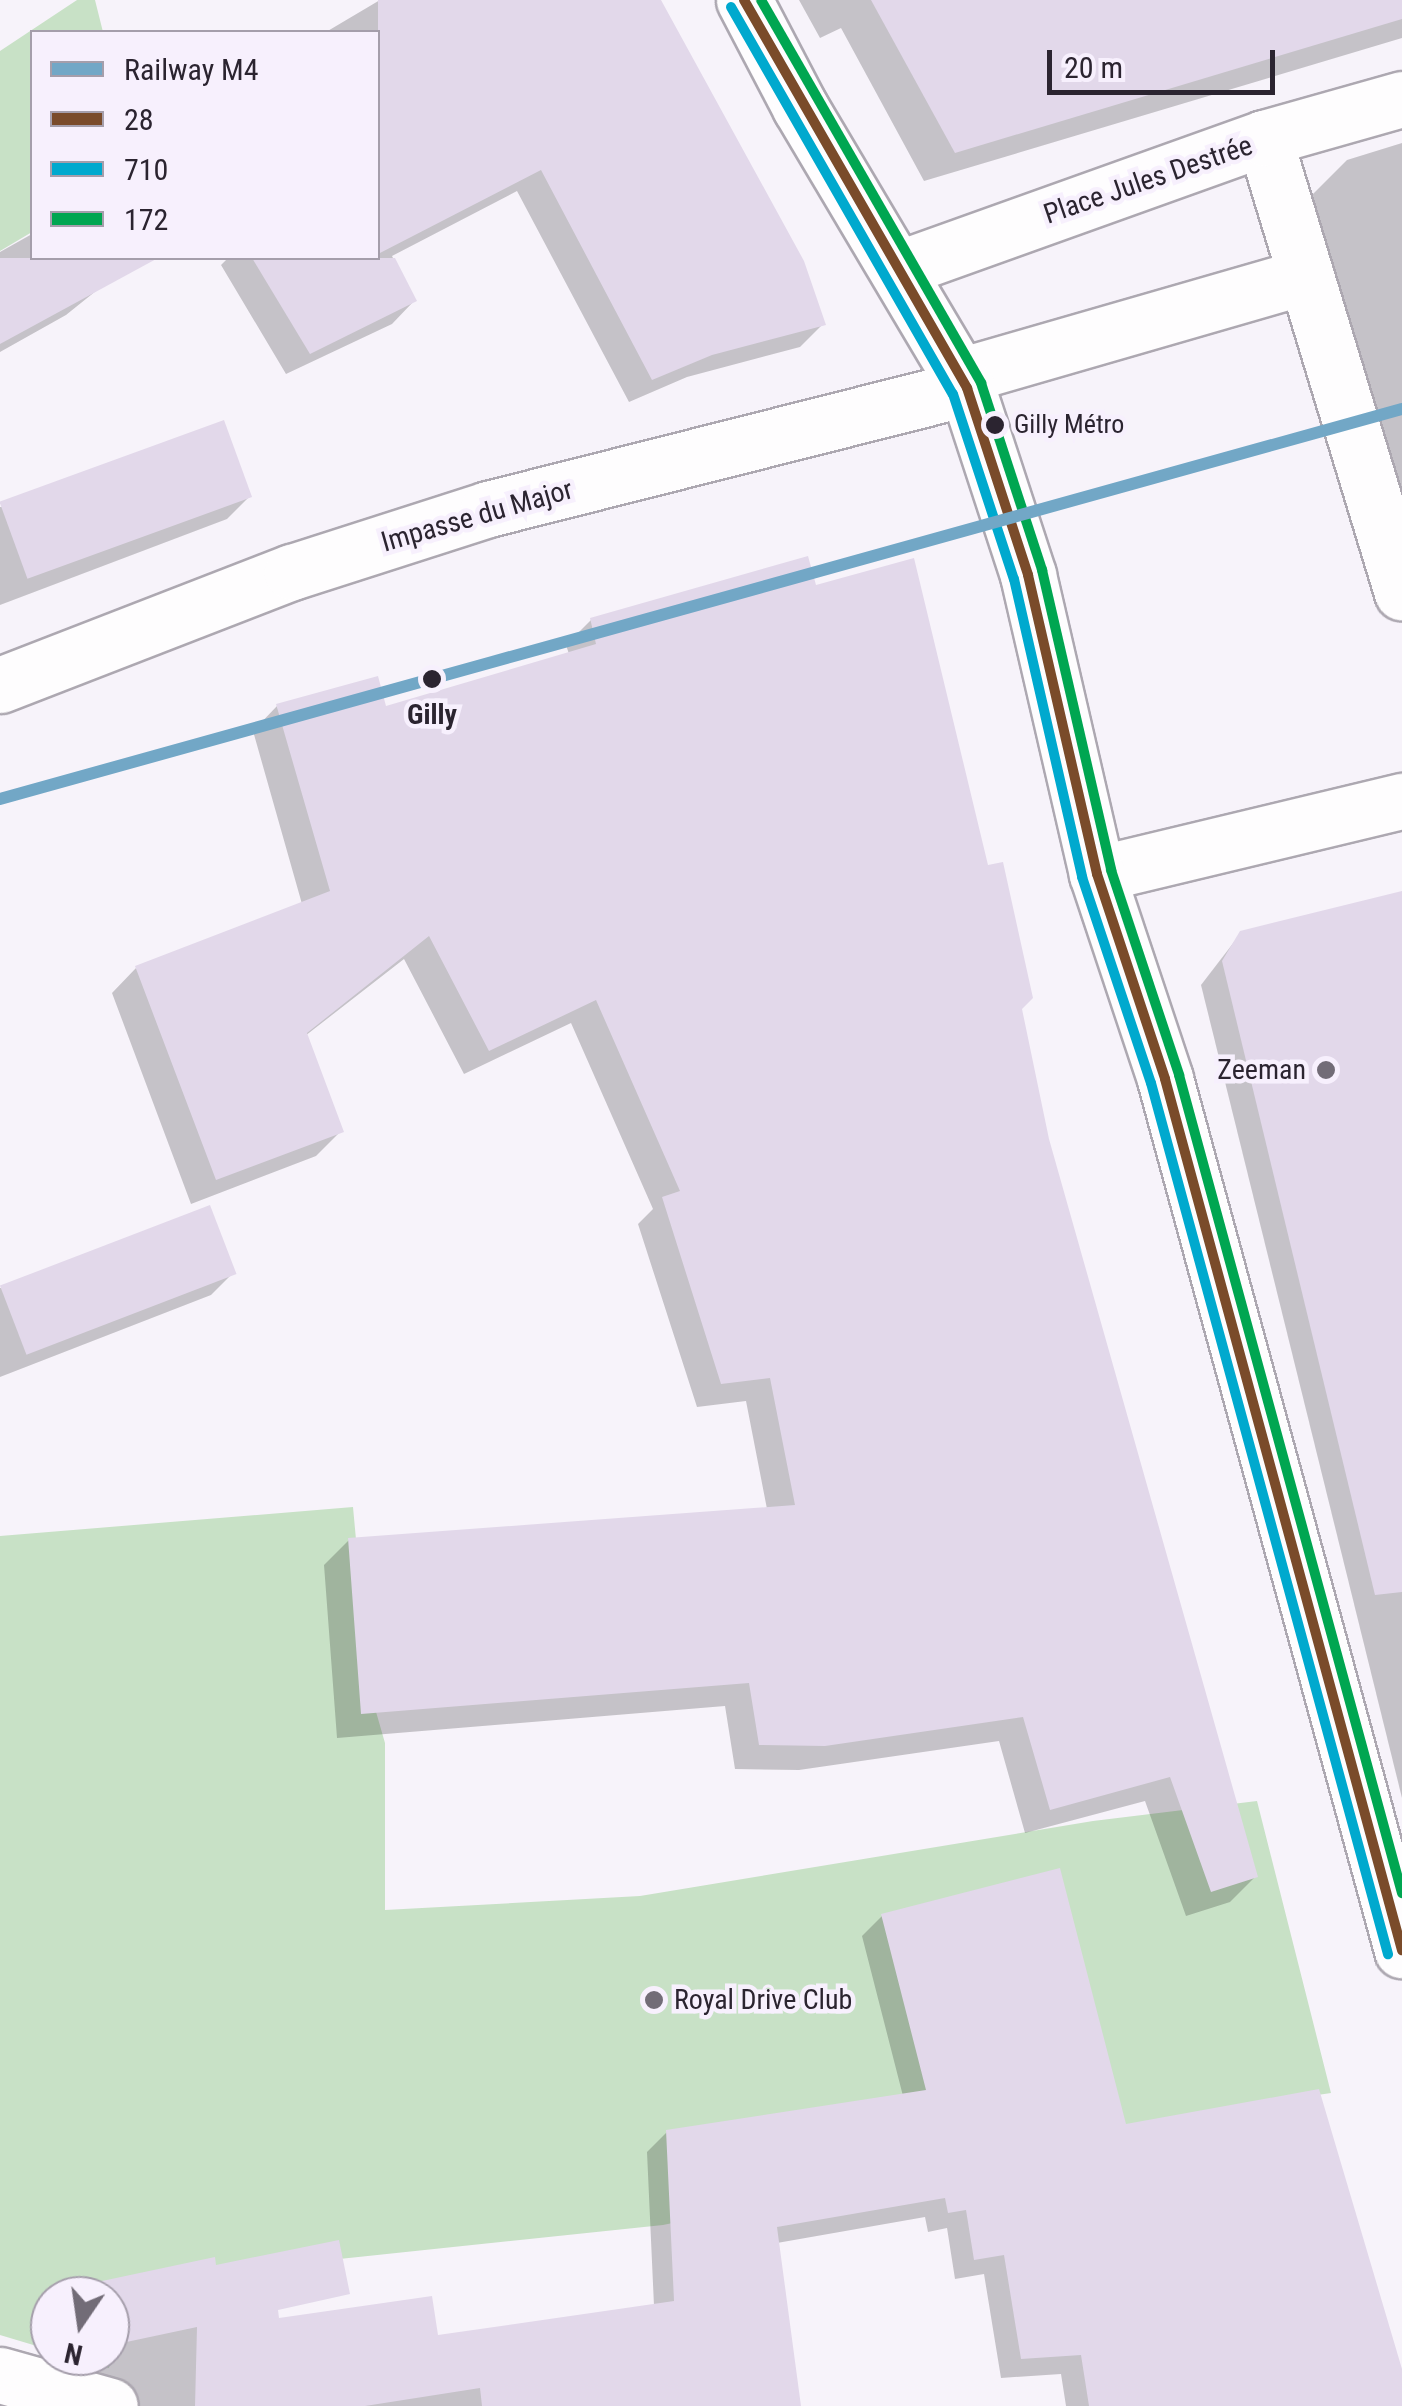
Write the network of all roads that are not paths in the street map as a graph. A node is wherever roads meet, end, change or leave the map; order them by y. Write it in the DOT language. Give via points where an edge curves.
graph roads {
  1 [pos="744,0"];
  2 [pos="1402,100"];
  3 [pos="1264,138"];
  4 [pos="898,269"];
  5 [pos="1306,276"];
  6 [pos="963,382"];
  7 [pos="1402,593"];
  8 [pos="0,685"];
  9 [pos="1402,802"];
  10 [pos="1097,874"];
  11 [pos="1402,1950"];
  12 [pos="0,2375"];
  13 [pos="110,2406"];
  1 -- 4 [label="street"];
  2 -- 3 [label="street"];
  3 -- 4 [label="street, Place Jules Destrée"];
  3 -- 5 [label="street, Place Jules Destrée"];
  4 -- 6 [label="street"];
  5 -- 6 [label="street"];
  5 -- 7 [label="street, Place Jules Destrée"];
  6 -- 8 [label="street, Impasse du Major" via="488,510 292,572"];
  6 -- 10 [label="street" via="1028,575"];
  9 -- 10 [label="street"];
  10 -- 11 [label="street" via="1166,1079"];
  12 -- 13 [label="street"];
}
